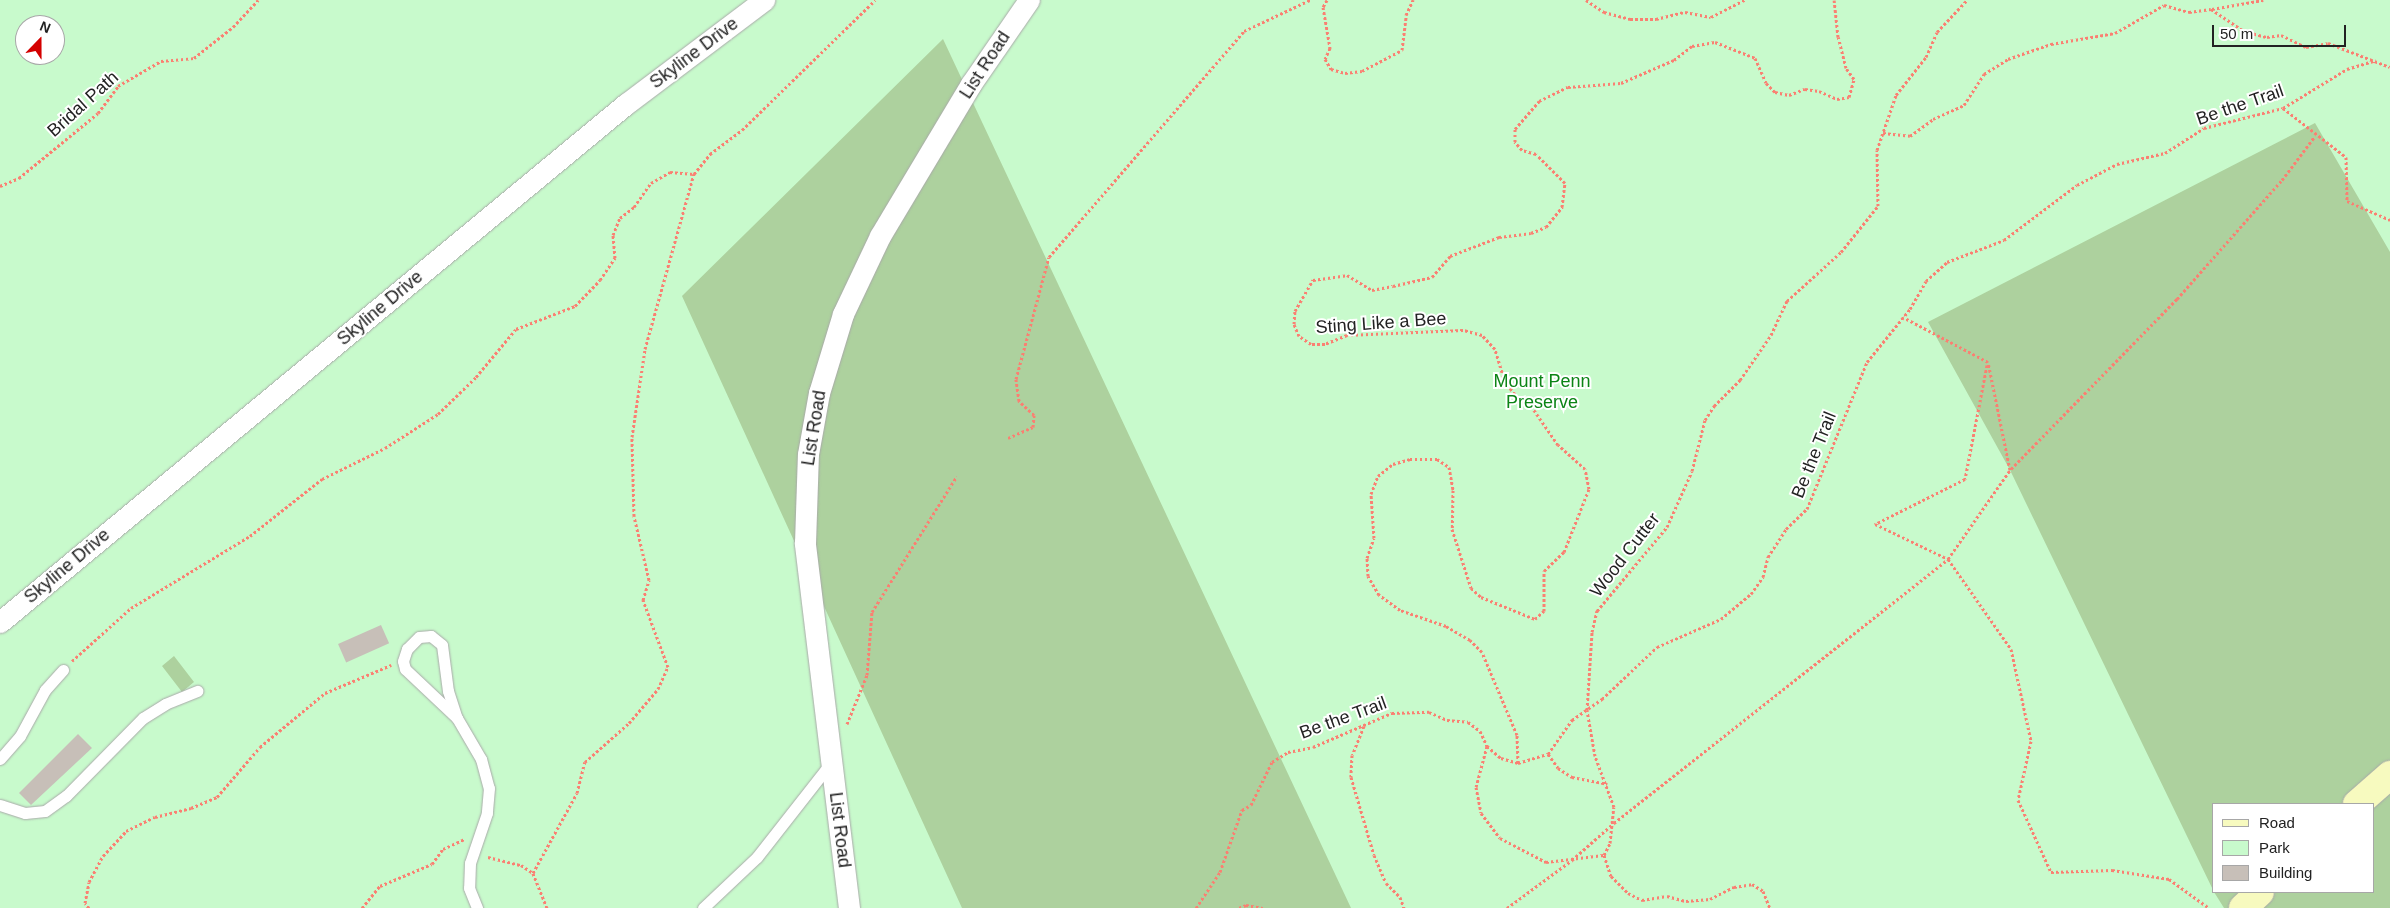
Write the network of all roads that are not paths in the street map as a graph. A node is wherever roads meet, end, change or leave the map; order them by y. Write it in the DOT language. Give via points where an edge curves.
graph roads {
  1 [pos="764,0"];
  2 [pos="1029,0"];
  3 [pos="0,622"];
  4 [pos="63,670"];
  5 [pos="198,691"];
  6 [pos="457,718"];
  7 [pos="0,759"];
  8 [pos="831,762"];
  9 [pos="2390,774"];
  10 [pos="2358,803"];
  11 [pos="0,805"];
  12 [pos="2259,893"];
  13 [pos="477,908"];
  14 [pos="703,908"];
  15 [pos="849,908"];
  16 [pos="2243,908"];
  1 -- 3 [label="street, Skyline Drive" via="626,104"];
  2 -- 8 [label="street, List Road" via="971,84 880,236 843,314 819,393 808,454 805,543"];
  4 -- 7 [label="lane" via="45,690 20,736"];
  5 -- 11 [label="lane" via="165,704 143,718 73,790 45,811 25,813"];
  6 -- 6 [label="lane" via="448,691 442,645 437,638 419,637 412,642 403,660 406,669"];
  6 -- 13 [label="lane" via="481,759 489,788 487,813 470,863 470,888"];
  8 -- 14 [label="lane" via="758,857"];
  8 -- 15 [label="street, List Road"];
  9 -- 10 [label="street"];
  12 -- 16 [label="street"];
}
